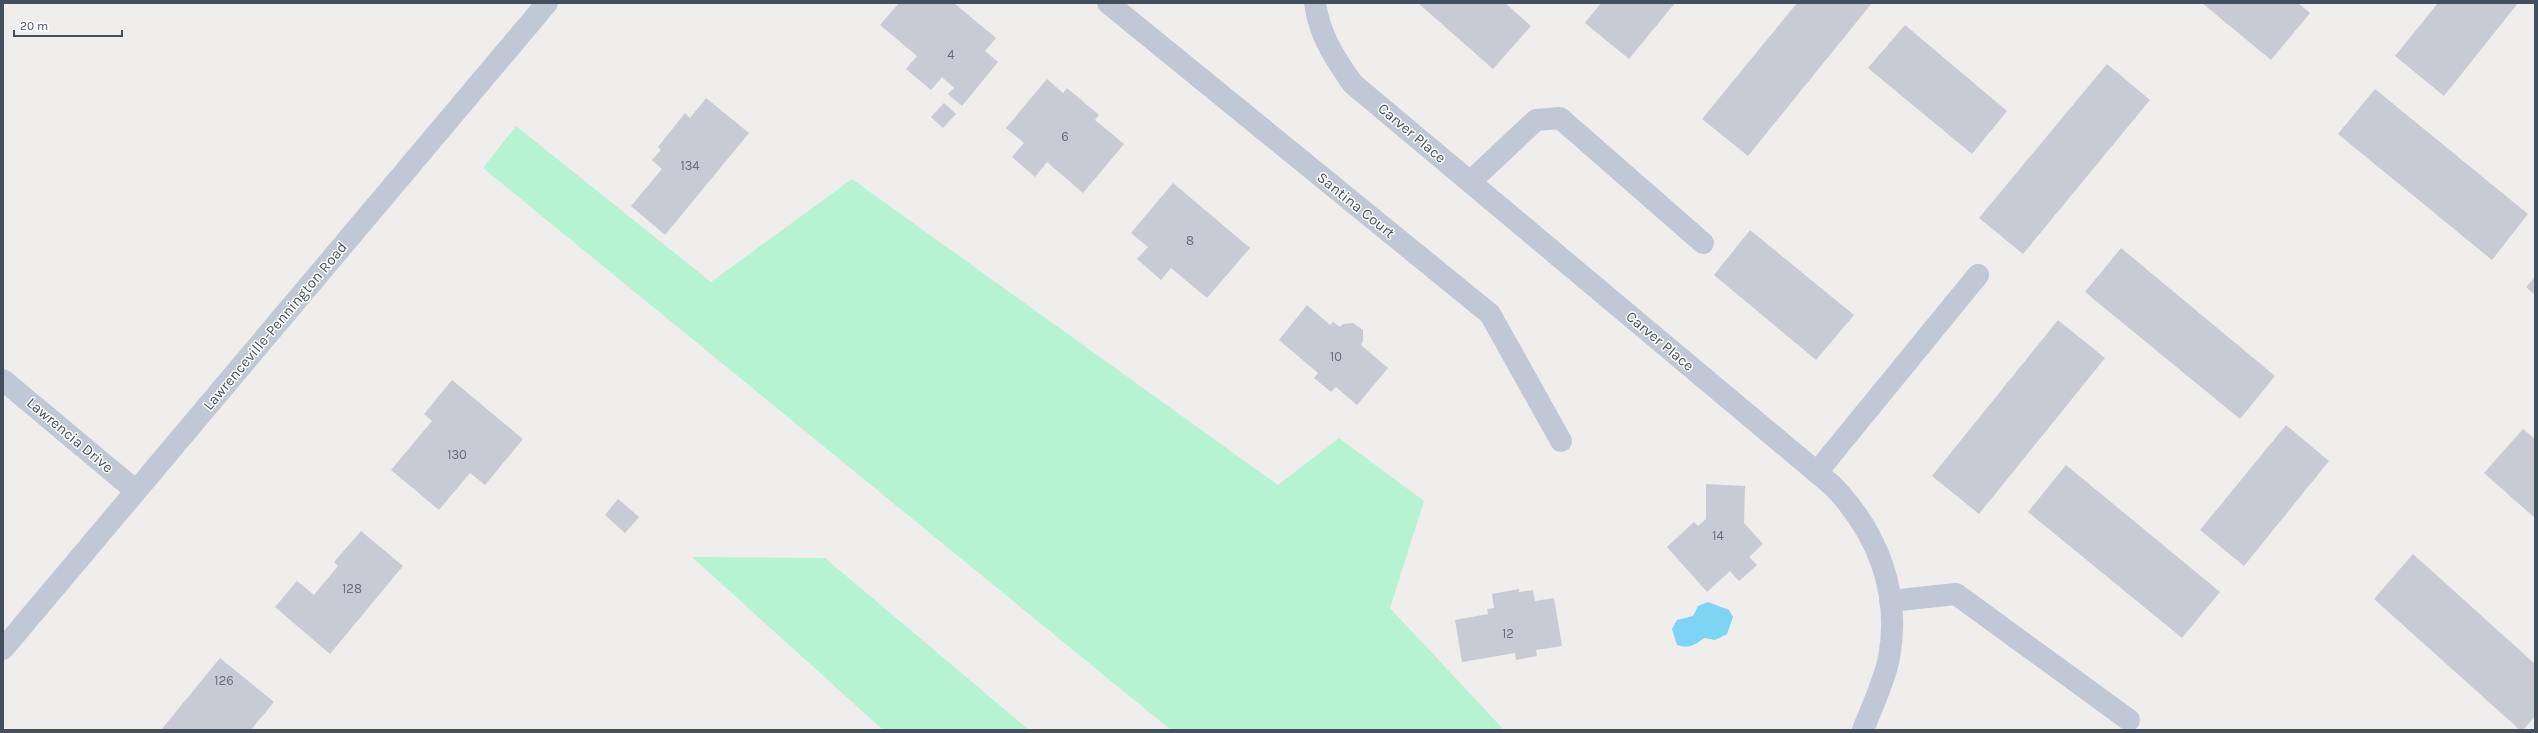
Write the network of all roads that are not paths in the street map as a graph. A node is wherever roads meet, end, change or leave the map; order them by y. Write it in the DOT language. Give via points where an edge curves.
graph roads {
  1 [pos="547,3"];
  2 [pos="1108,3"];
  3 [pos="1316,3"];
  4 [pos="1471,182"];
  5 [pos="1703,243"];
  6 [pos="1978,275"];
  7 [pos="3,380"];
  8 [pos="1561,441"];
  9 [pos="1817,472"];
  10 [pos="136,491"];
  11 [pos="1890,601"];
  12 [pos="3,650"];
  13 [pos="2129,720"];
  14 [pos="1863,730"];
  1 -- 10 [label="street, Lawrenceville-Pennington Road"];
  2 -- 8 [label="street, Santina Court" via="1490,314"];
  3 -- 4 [label="street, Carver Place" via="1317,16 1332,54 1353,84"];
  4 -- 5 [label="street" via="1536,120 1560,118"];
  4 -- 9 [label="street, Carver Place"];
  6 -- 9 [label="street"];
  7 -- 10 [label="street, Lawrencia Drive"];
  9 -- 11 [label="street, Carver Place" via="1851,504 1873,540 1887,576"];
  10 -- 12 [label="street, Lawrenceville-Pennington Road"];
  11 -- 13 [label="street" via="1956,594"];
  11 -- 14 [label="street, Carver Place" via="1893,620 1889,659"];
}
